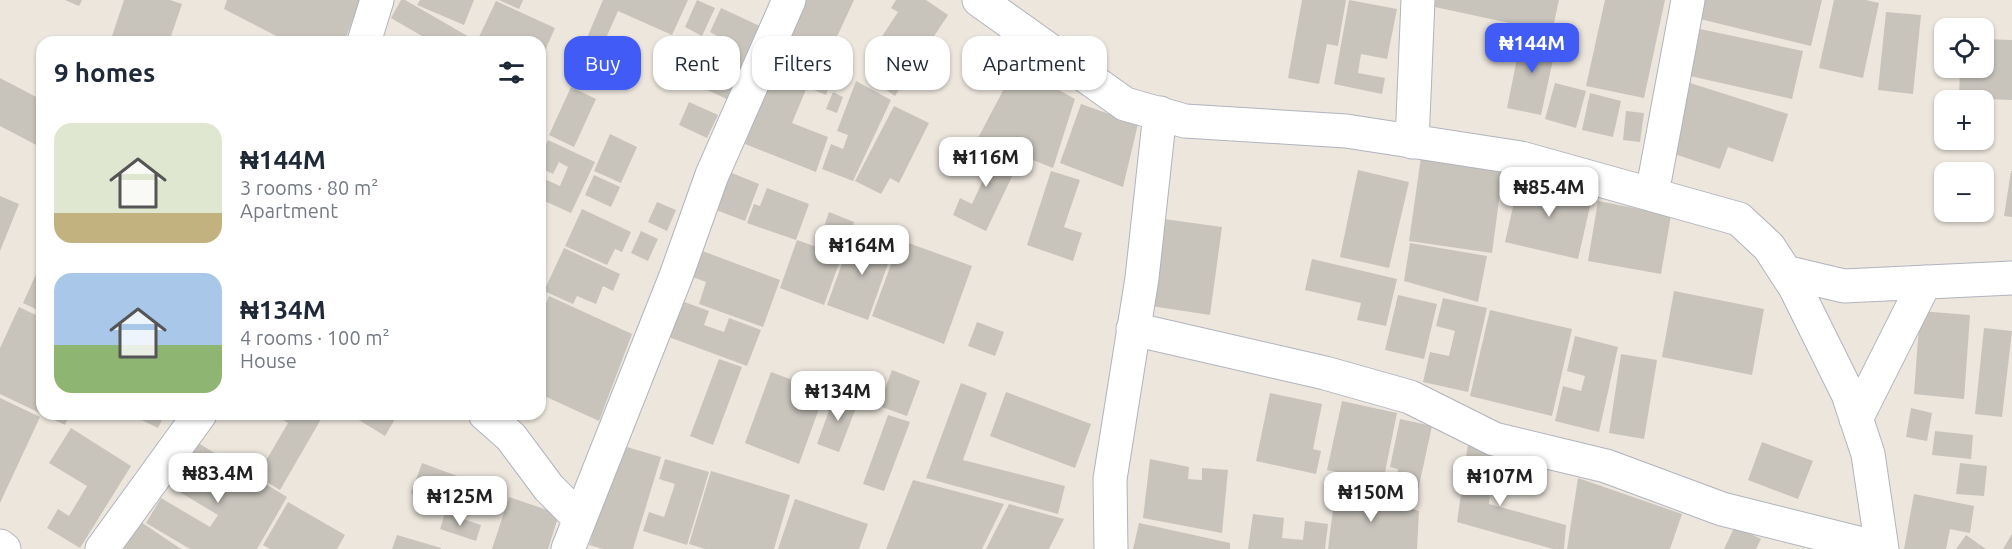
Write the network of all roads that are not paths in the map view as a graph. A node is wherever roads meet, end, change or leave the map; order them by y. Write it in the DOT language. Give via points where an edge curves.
graph roads {
  1 [pos="377,0"];
  2 [pos="789,0"];
  3 [pos="979,0"];
  4 [pos="1418,0"];
  5 [pos="1688,0"];
  6 [pos="366,36"];
  7 [pos="1160,113"];
  8 [pos="1412,142"];
  9 [pos="1652,194"];
  10 [pos="1785,272"];
  11 [pos="2012,278"];
  12 [pos="1925,282"];
  13 [pos="1133,329"];
  14 [pos="1856,419"];
  15 [pos="196,420"];
  16 [pos="492,420"];
  17 [pos="580,519"];
  18 [pos="0,546"];
  19 [pos="4,549"];
  20 [pos="102,549"];
  21 [pos="568,549"];
  22 [pos="1111,549"];
  23 [pos="1882,549"];
  1 -- 6 [label="street"];
  2 -- 17 [label="street" via="712,175"];
  3 -- 7 [label="street" via="1125,104"];
  4 -- 8 [label="street"];
  5 -- 9 [label="street"];
  7 -- 8 [label="street" via="1185,121 1346,131"];
  7 -- 13 [label="street"];
  8 -- 9 [label="street" via="1521,158"];
  9 -- 10 [label="street" via="1738,219 1769,247"];
  10 -- 12 [label="street" via="1844,286"];
  10 -- 14 [label="street" via="1821,337"];
  11 -- 12 [label="street"];
  12 -- 14 [label="street"];
  13 -- 22 [label="street" via="1110,479"];
  13 -- 23 [label="street" via="1325,373 1410,397 1494,439 1606,466 1722,509"];
  14 -- 23 [label="street" via="1868,454"];
  15 -- 20 [label="street"];
  16 -- 17 [label="street" via="511,437 549,488"];
  17 -- 21 [label="street"];
  18 -- 19 [label="street"];
}
